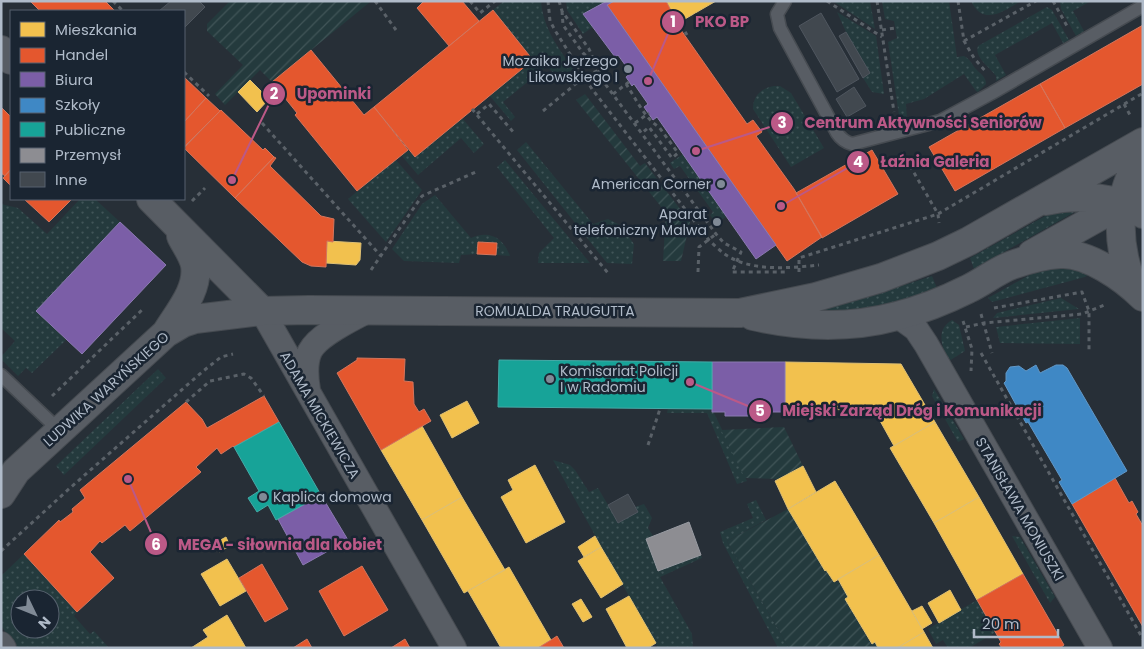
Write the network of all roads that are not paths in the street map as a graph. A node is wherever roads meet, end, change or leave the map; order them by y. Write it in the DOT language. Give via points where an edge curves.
graph roads {
  1 [pos="786,1"];
  2 [pos="1143,6"];
  3 [pos="1,50"];
  4 [pos="10,59"];
  5 [pos="1143,142"];
  6 [pos="1143,155"];
  7 [pos="152,200"];
  8 [pos="1037,203"];
  9 [pos="1136,203"];
  10 [pos="174,222"];
  11 [pos="1011,265"];
  12 [pos="1138,292"];
  13 [pos="946,299"];
  14 [pos="370,310"];
  15 [pos="262,311"];
  16 [pos="740,313"];
  17 [pos="898,316"];
  18 [pos="166,332"];
  19 [pos="926,344"];
  20 [pos="1,375"];
  21 [pos="308,394"];
  22 [pos="60,431"];
  23 [pos="9,474"];
  24 [pos="1,494"];
  25 [pos="1,644"];
  26 [pos="4,648"];
  27 [pos="454,648"];
  28 [pos="1100,648"];
  1 -- 2 [label="lane" via="777,14 780,28 837,133 852,144 930,124 955,113"];
  3 -- 4 [label="street"];
  5 -- 8 [label="street, ROMUALDA TRAUGUTTA"];
  6 -- 9 [label="street" via="1127,184"];
  7 -- 10 [label="street"];
  8 -- 9 [label="street" via="1075,197"];
  8 -- 16 [label="street, ROMUALDA TRAUGUTTA" via="969,241 905,270 816,297"];
  9 -- 11 [label="street"];
  9 -- 12 [label="street" via="1120,226 1126,269"];
  10 -- 15 [label="street"];
  10 -- 18 [label="street" via="195,264 195,273 190,294"];
  11 -- 12 [label="street, ROMUALDA TRAUGUTTA" via="1061,254 1076,256 1104,268"];
  11 -- 13 [label="street, ROMUALDA TRAUGUTTA"];
  13 -- 17 [label="street, ROMUALDA TRAUGUTTA"];
  13 -- 19 [label="street" via="928,324"];
  14 -- 15 [label="street, ROMUALDA TRAUGUTTA"];
  14 -- 16 [label="street, ROMUALDA TRAUGUTTA"];
  14 -- 21 [label="street" via="328,334 310,350 306,377"];
  15 -- 18 [label="street, LUDWIKA WARYŃSKIEGO" via="195,319"];
  15 -- 21 [label="street, ADAMA MICKIEWICZA"];
  16 -- 17 [label="street, ROMUALDA TRAUGUTTA" via="797,324 828,326"];
  17 -- 19 [label="street, STANISŁAWA MONIUSZKI" via="916,329"];
  18 -- 22 [label="street, LUDWIKA WARYŃSKIEGO"];
  19 -- 28 [label="street, STANISŁAWA MONIUSZKI"];
  20 -- 22 [label="lane"];
  21 -- 27 [label="street, ADAMA MICKIEWICZA"];
  22 -- 23 [label="street, LUDWIKA WARYŃSKIEGO"];
  23 -- 24 [label="street, LUDWIKA WARYŃSKIEGO"];
  25 -- 26 [label="street"];
}
